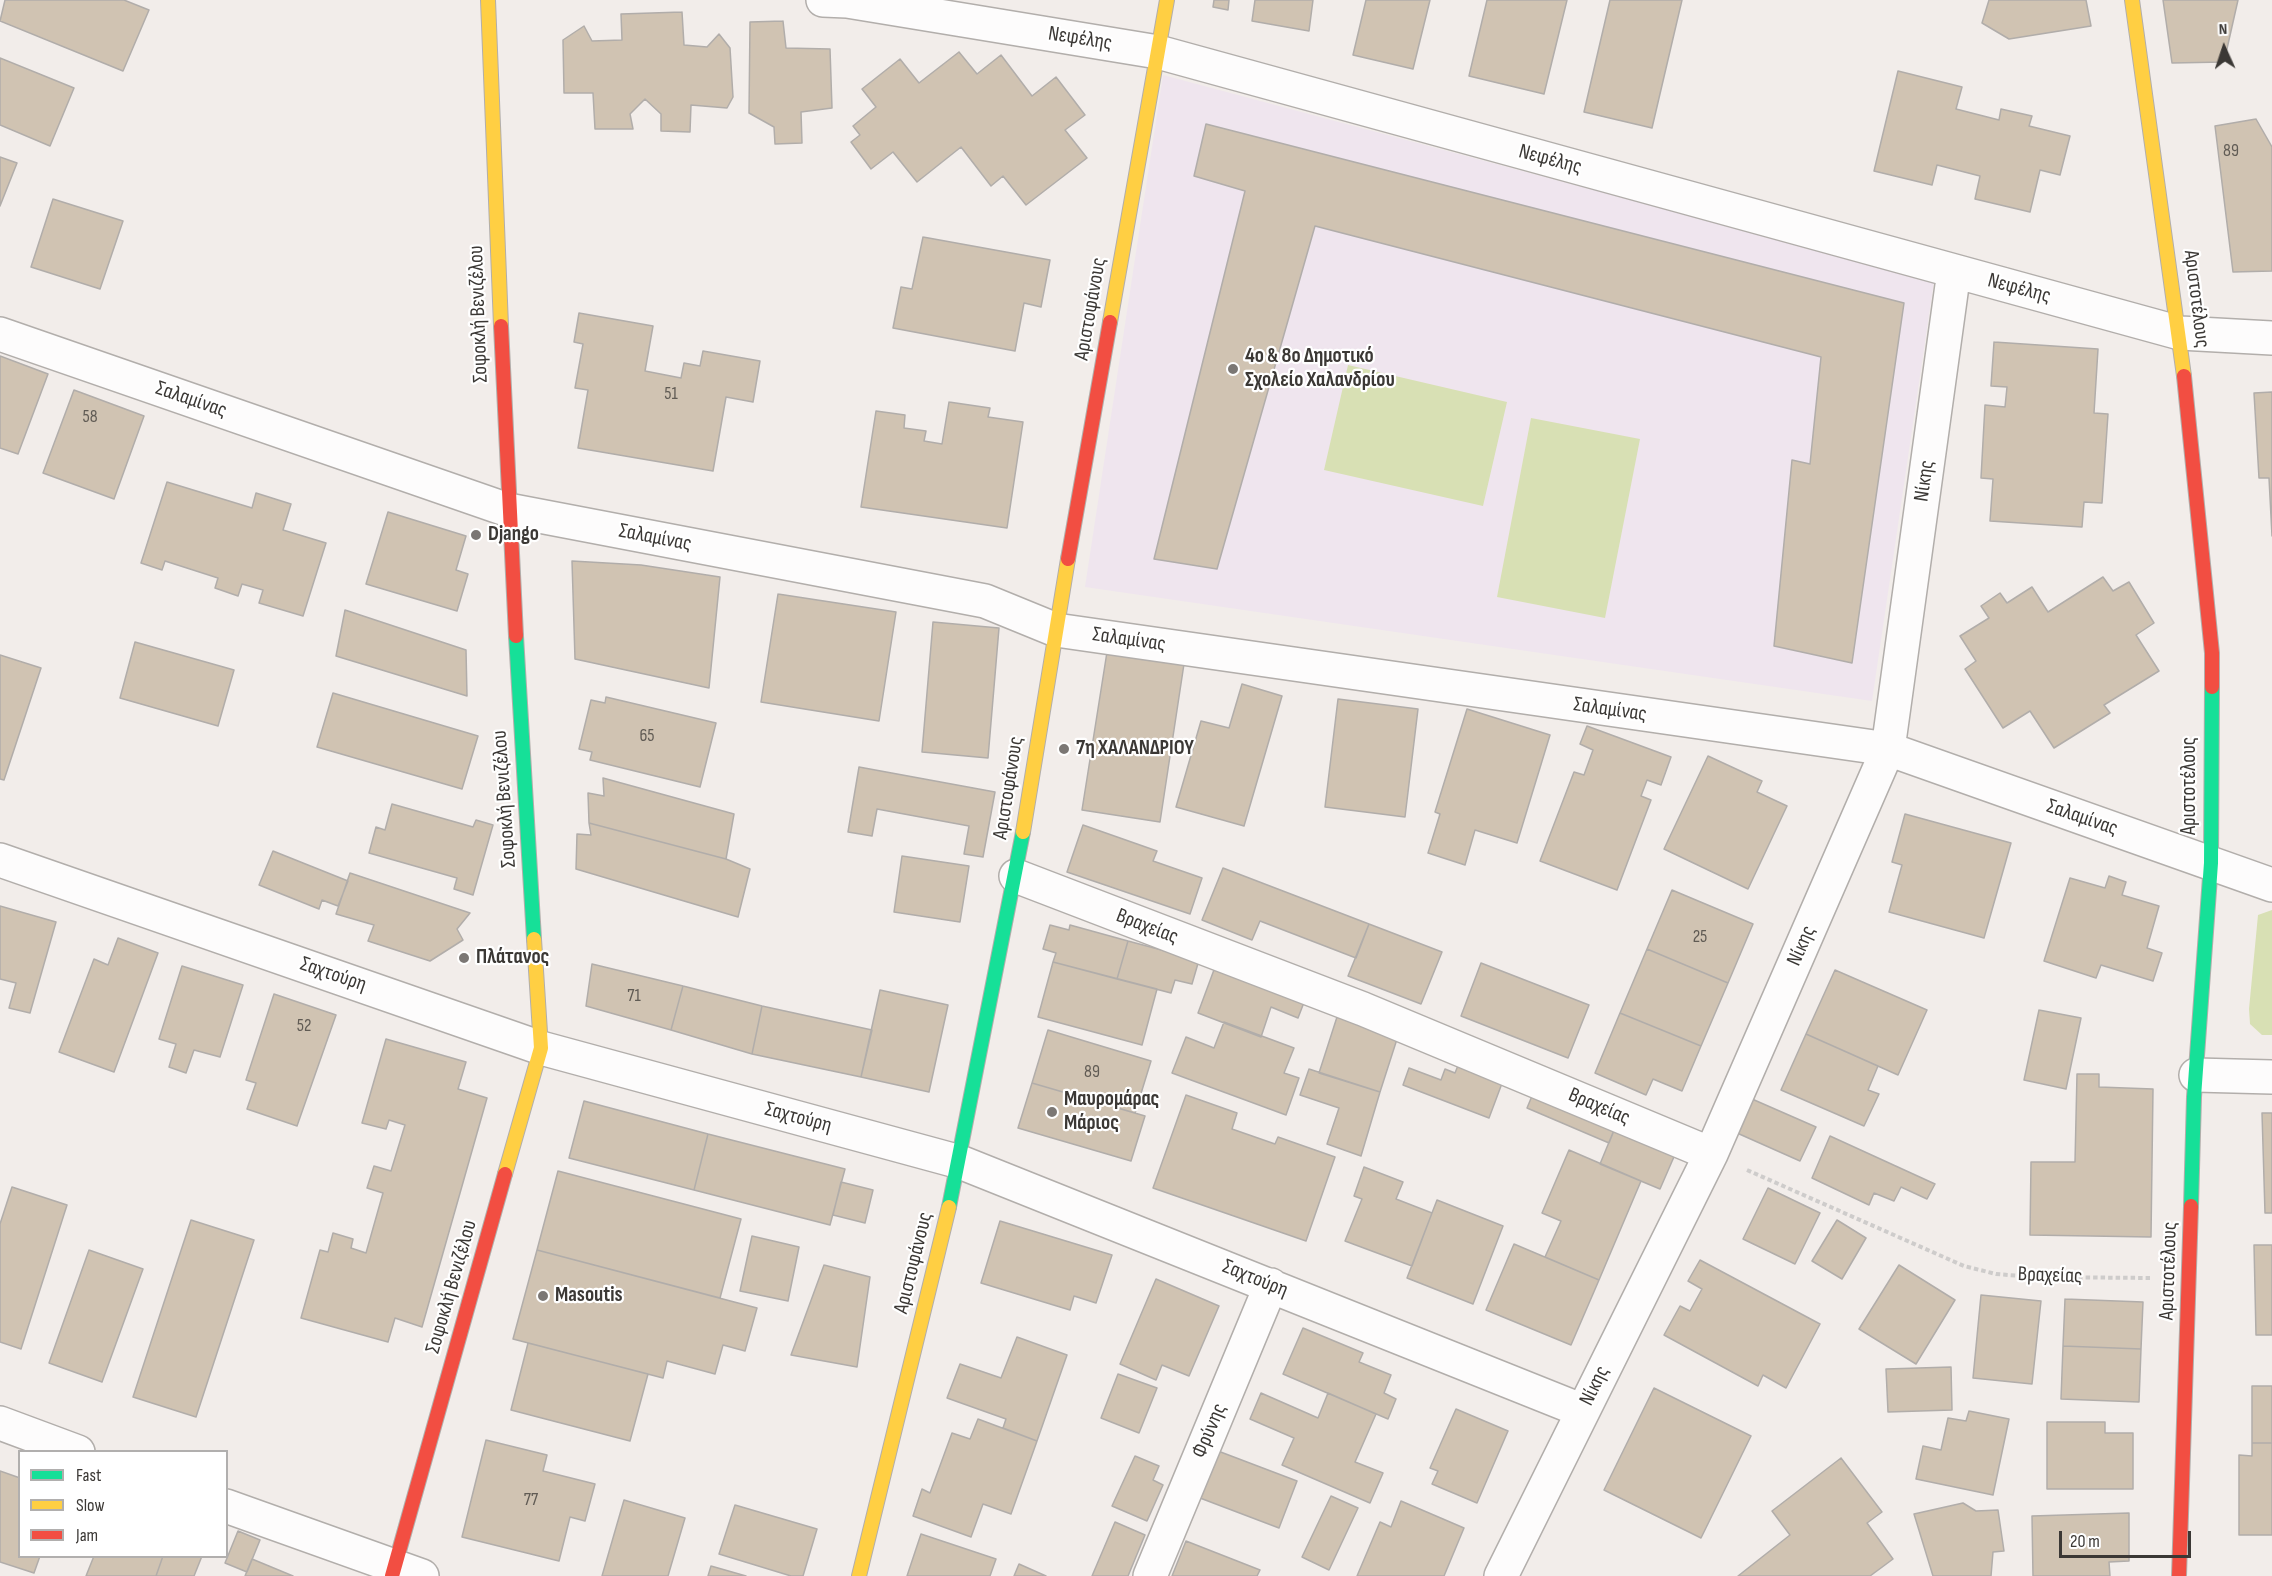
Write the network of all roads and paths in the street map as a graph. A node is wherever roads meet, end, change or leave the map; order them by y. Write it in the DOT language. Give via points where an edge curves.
graph roads {
  1 [pos="488,0"];
  2 [pos="839,0"];
  3 [pos="1167,0"];
  4 [pos="2132,0"];
  5 [pos="1158,52"];
  6 [pos="1954,271"];
  7 [pos="2180,333"];
  8 [pos="0,334"];
  9 [pos="2272,338"];
  10 [pos="508,510"];
  11 [pos="1056,630"];
  12 [pos="1888,750"];
  13 [pos="0,860"];
  14 [pos="2211,863"];
  15 [pos="1016,876"];
  16 [pos="2272,885"];
  17 [pos="541,1048"];
  18 [pos="2196,1076"];
  19 [pos="2272,1077"];
  20 [pos="1711,1154"];
  21 [pos="960,1162"];
  22 [pos="2191,1279"];
  23 [pos="1271,1285"];
  24 [pos="1583,1411"];
  25 [pos="0,1423"];
  26 [pos="73,1450"];
  27 [pos="228,1507"];
  28 [pos="403,1573"];
  29 [pos="859,1576"];
  30 [pos="1150,1576"];
  31 [pos="1501,1576"];
  32 [pos="2179,1576"];
  1 -- 10 [label="street, Σοφοκλή Βενιζέλου"];
  2 -- 5 [label="street, Νεφέλης"];
  3 -- 5 [label="street, Αριστοφάνους"];
  4 -- 7 [label="street, Αριστοτέλους"];
  5 -- 6 [label="street, Νεφέλης"];
  5 -- 11 [label="street, Αριστοφάνους"];
  6 -- 7 [label="street, Νεφέλης"];
  6 -- 12 [label="street, Νίκης"];
  7 -- 9 [label="street, Νεφέλης"];
  7 -- 14 [label="street, Αριστοτέλους" via="2212,653"];
  8 -- 10 [label="street, Σαλαμίνας"];
  10 -- 11 [label="street, Σαλαμίνας" via="985,601"];
  10 -- 17 [label="street, Σοφοκλή Βενιζέλου"];
  11 -- 12 [label="street, Σαλαμίνας"];
  11 -- 15 [label="street, Αριστοφάνους"];
  12 -- 14 [label="street, Σαλαμίνας"];
  12 -- 20 [label="street, Νίκης"];
  13 -- 17 [label="street, Σαχτούρη"];
  14 -- 16 [label="street, Σαλαμίνας"];
  14 -- 18 [label="street, Αριστοτέλους"];
  15 -- 20 [label="street, Βραχείας" via="1363,1009"];
  15 -- 21 [label="street, Αριστοφάνους"];
  17 -- 21 [label="street, Σαχτούρη"];
  17 -- 28 [label="street, Σοφοκλή Βενιζέλου"];
  18 -- 19 [label="street"];
  18 -- 22 [label="street, Αριστοτέλους"];
  20 -- 22 [label="path, Βραχείας" via="1964,1266 2032,1277"];
  20 -- 24 [label="street, Νίκης"];
  21 -- 23 [label="street, Σαχτούρη"];
  21 -- 29 [label="street, Αριστοφάνους"];
  22 -- 32 [label="street, Αριστοτέλους"];
  23 -- 24 [label="street, Σαχτούρη"];
  23 -- 30 [label="street, Φρύνης"];
  24 -- 31 [label="street, Νίκης"];
  25 -- 26 [label="street"];
  27 -- 28 [label="street"];
}
